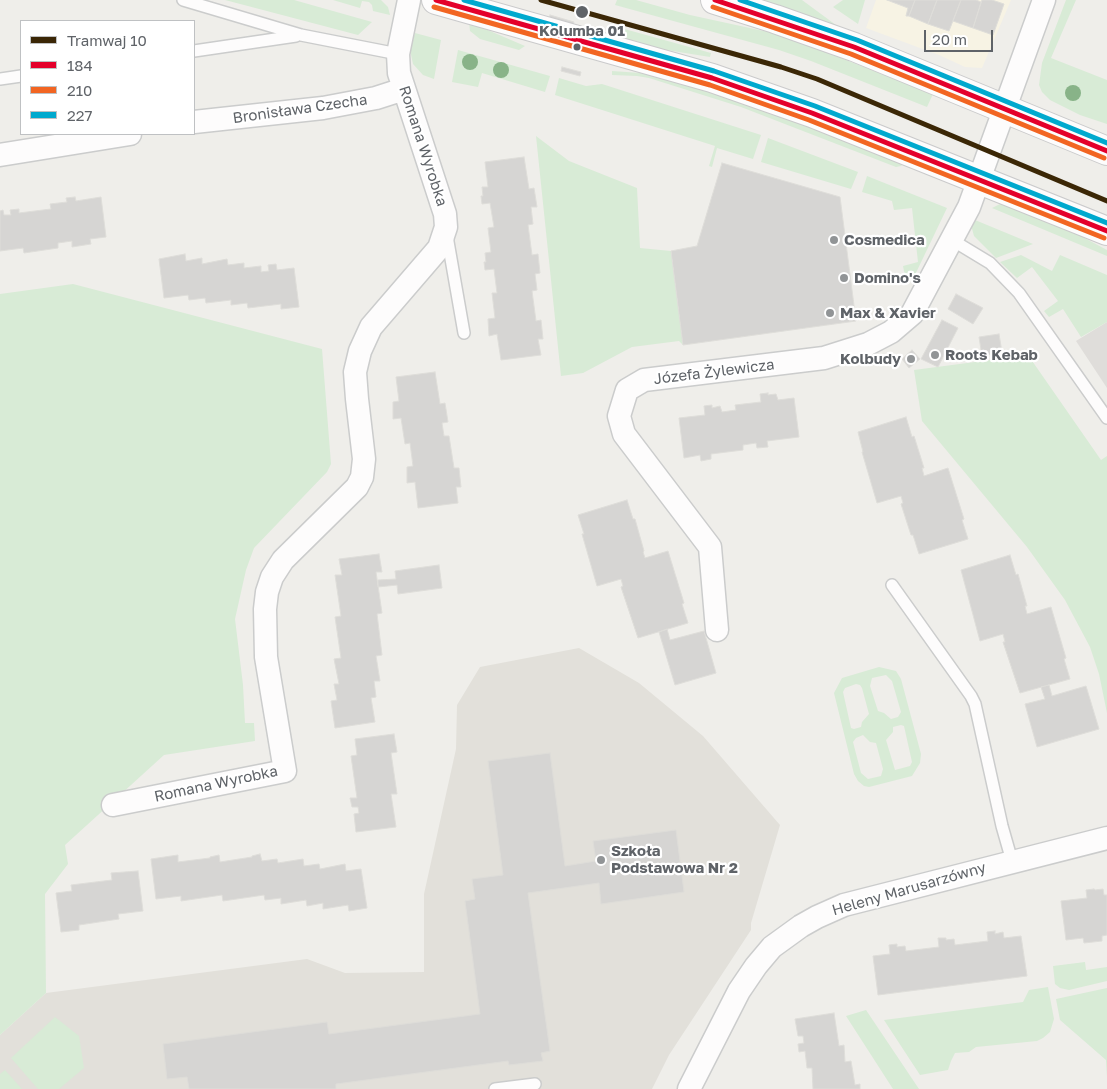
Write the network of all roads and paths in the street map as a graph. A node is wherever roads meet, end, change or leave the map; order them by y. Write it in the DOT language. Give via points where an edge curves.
graph roads {
  1 [pos="183,0"];
  2 [pos="409,0"];
  3 [pos="436,0"];
  4 [pos="715,0"];
  5 [pos="1044,0"];
  6 [pos="301,36"];
  7 [pos="195,51"];
  8 [pos="398,54"];
  9 [pos="20,76"];
  10 [pos="0,79"];
  11 [pos="404,89"];
  12 [pos="1005,108"];
  13 [pos="195,122"];
  14 [pos="124,135"];
  15 [pos="1107,151"];
  16 [pos="0,155"];
  17 [pos="979,179"];
  18 [pos="446,227"];
  19 [pos="1107,231"];
  20 [pos="952,240"];
  21 [pos="464,333"];
  22 [pos="1107,418"];
  23 [pos="892,584"];
  24 [pos="717,630"];
  25 [pos="113,805"];
  26 [pos="1107,838"];
  27 [pos="1012,861"];
  28 [pos="534,1084"];
  29 [pos="495,1089"];
  30 [pos="689,1089"];
  1 -- 6 [label="lane"];
  2 -- 8 [label="street, Romana Wyrobka"];
  3 -- 17 [label="main road" via="712,78 812,113"];
  4 -- 12 [label="main road" via="854,48"];
  5 -- 12 [label="street, Józefa Żylewicza"];
  6 -- 7 [label="lane"];
  6 -- 8 [label="lane"];
  8 -- 11 [label="street, Romana Wyrobka"];
  9 -- 10 [label="lane"];
  11 -- 13 [label="street, Bronisława Czecha" via="323,108"];
  11 -- 18 [label="street, Romana Wyrobka" via="445,214"];
  12 -- 15 [label="main road"];
  12 -- 17 [label="street, Józefa Żylewicza"];
  14 -- 16 [label="street"];
  17 -- 19 [label="main road"];
  17 -- 20 [label="street, Józefa Żylewicza"];
  18 -- 21 [label="lane"];
  18 -- 25 [label="street, Romana Wyrobka" via="439,248 371,327 360,351 355,372 364,459 362,477 357,487 283,560 267,592 266,657 285,772"];
  20 -- 22 [label="lane" via="990,263 1019,293"];
  20 -- 24 [label="street, Józefa Żylewicza" via="912,314 868,344 824,358 644,380 627,390 619,416 624,434 710,547"];
  23 -- 27 [label="lane" via="975,704"];
  26 -- 27 [label="street, Heleny Marusarzówny"];
  27 -- 30 [label="street, Heleny Marusarzówny" via="844,904 801,926 772,947 756,966"];
  28 -- 29 [label="lane"];
}
